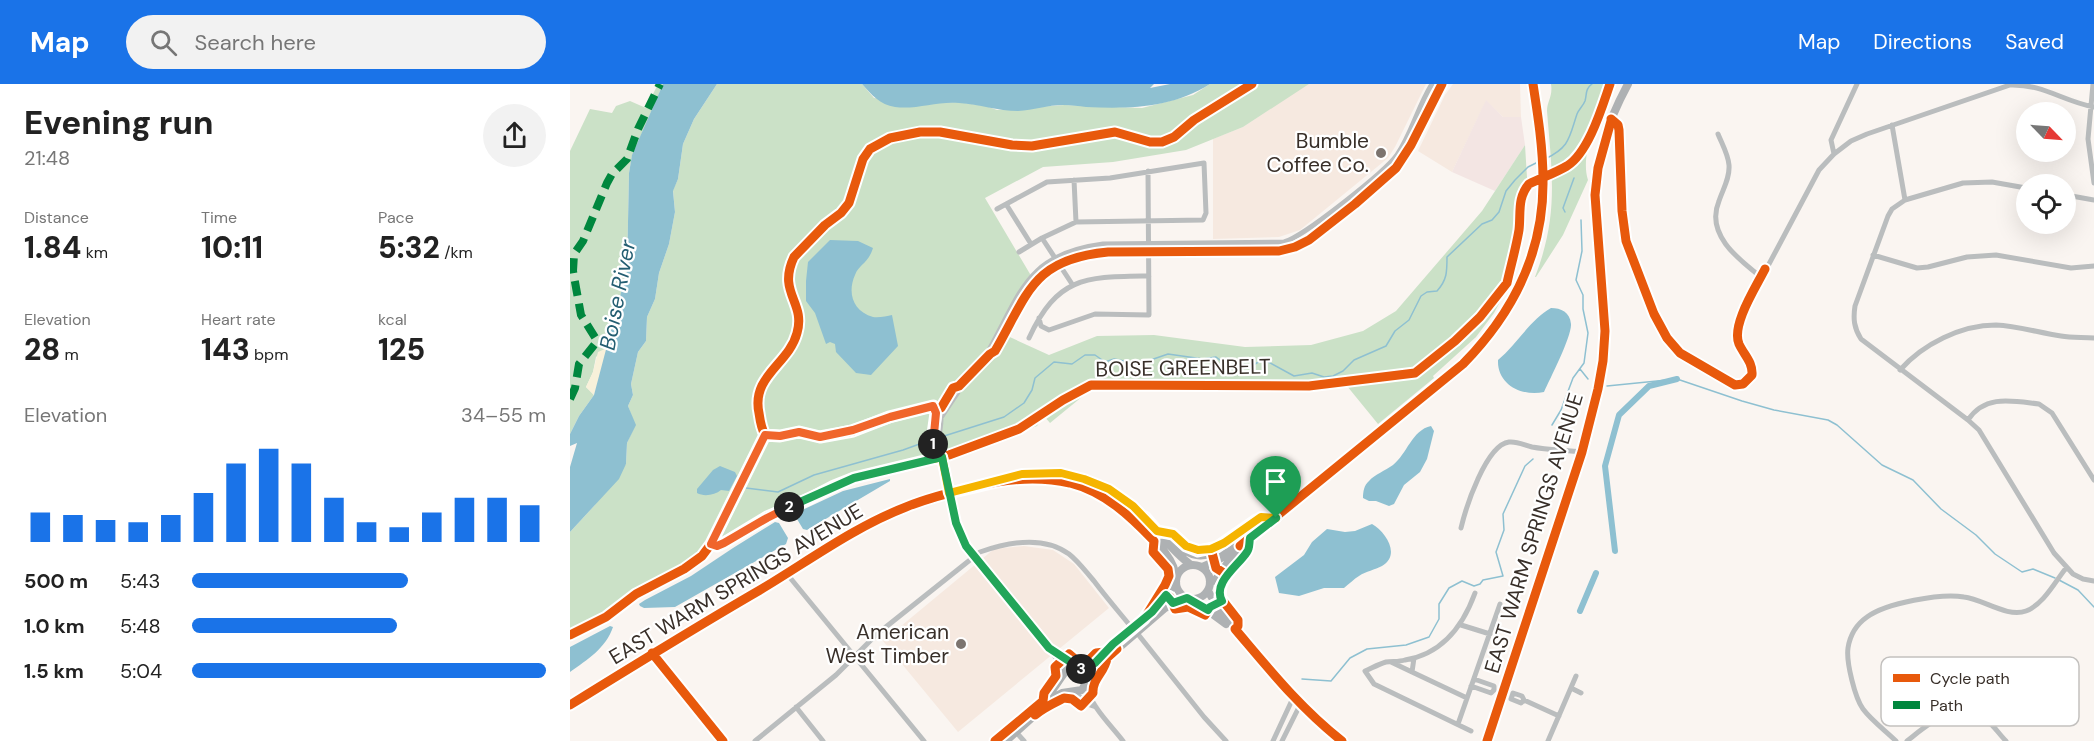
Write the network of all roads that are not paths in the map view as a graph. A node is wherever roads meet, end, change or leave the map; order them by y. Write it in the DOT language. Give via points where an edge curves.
graph roads {
  1 [pos="1432,84"];
  2 [pos="1442,84"];
  3 [pos="1533,84"];
  4 [pos="1628,84"];
  5 [pos="1857,84"];
  6 [pos="2093,84"];
  7 [pos="2092,107"];
  8 [pos="1611,119"];
  9 [pos="1892,125"];
  10 [pos="1718,134"];
  11 [pos="1834,154"];
  12 [pos="1148,171"];
  13 [pos="1074,180"];
  14 [pos="2094,182"];
  15 [pos="2016,186"];
  16 [pos="2076,197"];
  17 [pos="1905,200"];
  18 [pos="2094,200"];
  19 [pos="1006,204"];
  20 [pos="997,209"];
  21 [pos="1148,221"];
  22 [pos="1076,222"];
  23 [pos="1042,238"];
  24 [pos="1031,244"];
  25 [pos="1148,244"];
  26 [pos="1019,252"];
  27 [pos="1149,252"];
  28 [pos="1873,255"];
  29 [pos="1055,258"];
  30 [pos="1059,265"];
  31 [pos="2094,267"];
  32 [pos="1149,276"];
  33 [pos="1761,277"];
  34 [pos="1071,285"];
  35 [pos="1039,318"];
  36 [pos="1029,338"];
  37 [pos="2094,338"];
  38 [pos="990,354"];
  39 [pos="1900,369"];
  40 [pos="1968,420"];
  41 [pos="1582,452"];
  42 [pos="2094,480"];
  43 [pos="985,484"];
  44 [pos="949,493"];
  45 [pos="1461,528"];
  46 [pos="1157,531"];
  47 [pos="1250,538"];
  48 [pos="1240,546"];
  49 [pos="975,556"];
  50 [pos="1191,565"];
  51 [pos="1202,567"];
  52 [pos="2066,568"];
  53 [pos="787,574"];
  54 [pos="1176,581"];
  55 [pos="2094,581"];
  56 [pos="1209,587"];
  57 [pos="1475,593"];
  58 [pos="1189,598"];
  59 [pos="1500,604"];
  60 [pos="1461,625"];
  61 [pos="1235,629"];
  62 [pos="1135,631"];
  63 [pos="1490,634"];
  64 [pos="1049,648"];
  65 [pos="652,653"];
  66 [pos="856,657"];
  67 [pos="1414,658"];
  68 [pos="1389,662"];
  69 [pos="1079,668"];
  70 [pos="1412,672"];
  71 [pos="1576,676"];
  72 [pos="1062,678"];
  73 [pos="1474,679"];
  74 [pos="1087,682"];
  75 [pos="1472,686"];
  76 [pos="1571,688"];
  77 [pos="1494,690"];
  78 [pos="1072,692"];
  79 [pos="1581,693"];
  80 [pos="1507,694"];
  81 [pos="1293,698"];
  82 [pos="1467,698"];
  83 [pos="570,705"];
  84 [pos="1300,705"];
  85 [pos="796,707"];
  86 [pos="1096,707"];
  87 [pos="1559,717"];
  88 [pos="1458,724"];
  89 [pos="1928,726"];
  90 [pos="1993,726"];
  91 [pos="1014,729"];
  92 [pos="1470,731"];
  93 [pos="723,741"];
  94 [pos="754,741"];
  95 [pos="823,741"];
  96 [pos="924,741"];
  97 [pos="994,741"];
  98 [pos="1006,741"];
  99 [pos="1024,741"];
  100 [pos="1124,741"];
  101 [pos="1226,741"];
  102 [pos="1273,741"];
  103 [pos="1282,741"];
  104 [pos="1342,741"];
  105 [pos="1487,741"];
  106 [pos="1548,741"];
  107 [pos="1896,741"];
  108 [pos="1907,741"];
  109 [pos="2006,741"];
  1 -- 25 [label="street" via="1395,158 1300,236 1269,243"];
  2 -- 27 [label="street" via="1396,168 1295,248"];
  3 -- 47 [label="street" via="1543,180 1539,230 1525,276 1509,308 1462,364"];
  4 -- 8 [label="street, EAST WARM SPRINGS AVENUE"];
  5 -- 11 [label="street" via="1831,140"];
  6 -- 7 [label="street"];
  7 -- 9 [label="street" via="2020,84"];
  7 -- 14 [label="street" via="2088,139"];
  8 -- 33 [label="street" via="1620,130 1626,241 1654,314 1673,347 1731,384 1747,382 1753,368 1737,333"];
  8 -- 41 [label="street, EAST WARM SPRINGS AVENUE" via="1595,195 1605,331 1603,361"];
  9 -- 11 [label="street" via="1851,141"];
  9 -- 17 [label="street"];
  10 -- 33 [label="street" via="1729,166 1715,211 1718,230 1731,250"];
  11 -- 33 [label="street" via="1811,183"];
  12 -- 13 [label="street"];
  12 -- 21 [label="street"];
  12 -- 21 [label="street" via="1204,163 1206,213 1203,220"];
  13 -- 19 [label="street" via="1047,182"];
  13 -- 22 [label="street"];
  15 -- 17 [label="street" via="1963,183"];
  16 -- 18 [label="street"];
  17 -- 28 [label="street" via="1892,209"];
  19 -- 20 [label="street"];
  19 -- 24 [label="street"];
  21 -- 22 [label="street"];
  21 -- 25 [label="street"];
  22 -- 23 [label="street"];
  23 -- 24 [label="street"];
  23 -- 29 [label="street"];
  24 -- 26 [label="street"];
  25 -- 27 [label="street"];
  25 -- 29 [label="street" via="1080,247"];
  27 -- 30 [label="street" via="1090,254"];
  27 -- 32 [label="street"];
  28 -- 31 [label="street" via="1917,268 1967,256 1996,255 2071,268"];
  28 -- 39 [label="street" via="1855,306 1854,325 1861,339"];
  29 -- 30 [label="street"];
  29 -- 38 [label="street" via="1020,290"];
  30 -- 34 [label="street"];
  30 -- 38 [label="street" via="1027,292"];
  32 -- 34 [label="street" via="1093,278"];
  32 -- 35 [label="street" via="1149,315 1095,314 1049,330 1041,326"];
  34 -- 35 [label="street"];
  35 -- 36 [label="street"];
  37 -- 39 [label="street" via="2003,326 1981,327 1944,338"];
  38 -- 44 [label="street" via="959,386 942,416 939,435"];
  39 -- 40 [label="street"];
  40 -- 42 [label="street" via="1994,401 2046,407"];
  40 -- 52 [label="street" via="1979,430"];
  41 -- 45 [label="street" via="1501,444 1494,450 1468,502"];
  41 -- 80 [label="street, EAST WARM SPRINGS AVENUE"];
  43 -- 44 [label="street, EAST WARM SPRINGS AVENUE"];
  43 -- 46 [label="street, EAST WARM SPRINGS AVENUE" via="1035,472 1074,476 1122,497"];
  43 -- 54 [label="street, EAST WARM SPRINGS AVENUE" via="1045,479 1100,495 1135,520 1169,556"];
  44 -- 49 [label="street" via="961,537"];
  44 -- 53 [label="street, EAST WARM SPRINGS AVENUE" via="905,507 863,527"];
  46 -- 47 [label="street" via="1183,551 1197,556 1213,555"];
  46 -- 50 [label="street, EAST WARM SPRINGS AVENUE"];
  47 -- 48 [label="street"];
  48 -- 51 [label="street"];
  48 -- 56 [label="street"];
  49 -- 62 [label="street" via="991,548 1028,542 1057,547 1078,562"];
  49 -- 64 [label="street"];
  49 -- 66 [label="street" via="878,634"];
  50 -- 51 [label="street"];
  50 -- 54 [label="street" via="1181,570"];
  51 -- 56 [label="street" via="1209,574"];
  52 -- 55 [label="street"];
  52 -- 107 [label="street" via="2026,611 2016,613 1966,597 1936,596 1865,618 1852,635 1850,668 1864,710"];
  53 -- 65 [label="street, EAST WARM SPRINGS AVENUE"];
  53 -- 66 [label="street"];
  54 -- 58 [label="street" via="1179,592"];
  54 -- 62 [label="street"];
  56 -- 58 [label="street" via="1201,597"];
  56 -- 61 [label="street" via="1216,607"];
  57 -- 60 [label="street"];
  58 -- 61 [label="street"];
  58 -- 62 [label="street" via="1173,603"];
  59 -- 63 [label="street"];
  60 -- 63 [label="street"];
  60 -- 67 [label="street" via="1437,647"];
  61 -- 81 [label="street"];
  62 -- 69 [label="street" via="1095,663"];
  62 -- 74 [label="street"];
  62 -- 101 [label="street"];
  63 -- 73 [label="street"];
  64 -- 69 [label="street"];
  64 -- 72 [label="street" via="1060,663"];
  65 -- 83 [label="street, EAST WARM SPRINGS AVENUE"];
  65 -- 93 [label="street"];
  66 -- 85 [label="street"];
  66 -- 96 [label="street"];
  67 -- 68 [label="street"];
  67 -- 70 [label="street"];
  68 -- 70 [label="street"];
  68 -- 88 [label="street" via="1365,671 1374,684"];
  69 -- 72 [label="street" via="1067,670"];
  69 -- 74 [label="street" via="1086,674"];
  70 -- 82 [label="street"];
  71 -- 76 [label="street"];
  72 -- 78 [label="street" via="1064,686"];
  72 -- 91 [label="street"];
  73 -- 75 [label="street"];
  73 -- 77 [label="street" via="1494,686"];
  74 -- 78 [label="street" via="1082,690"];
  74 -- 86 [label="street" via="1087,692"];
  75 -- 77 [label="street" via="1491,693"];
  75 -- 82 [label="street"];
  76 -- 79 [label="street"];
  76 -- 87 [label="street"];
  77 -- 80 [label="street"];
  78 -- 86 [label="street"];
  78 -- 91 [label="street" via="1056,696"];
  80 -- 87 [label="street" via="1510,699 1521,703 1524,700"];
  80 -- 105 [label="street, EAST WARM SPRINGS AVENUE"];
  81 -- 84 [label="street"];
  81 -- 102 [label="street"];
  82 -- 88 [label="street"];
  84 -- 103 [label="street"];
  84 -- 104 [label="street"];
  85 -- 94 [label="street"];
  85 -- 95 [label="street"];
  86 -- 100 [label="street"];
  87 -- 106 [label="street"];
  88 -- 92 [label="street"];
  89 -- 108 [label="street"];
  90 -- 109 [label="street"];
  91 -- 97 [label="street"];
  91 -- 98 [label="street"];
  91 -- 99 [label="street"];
}
